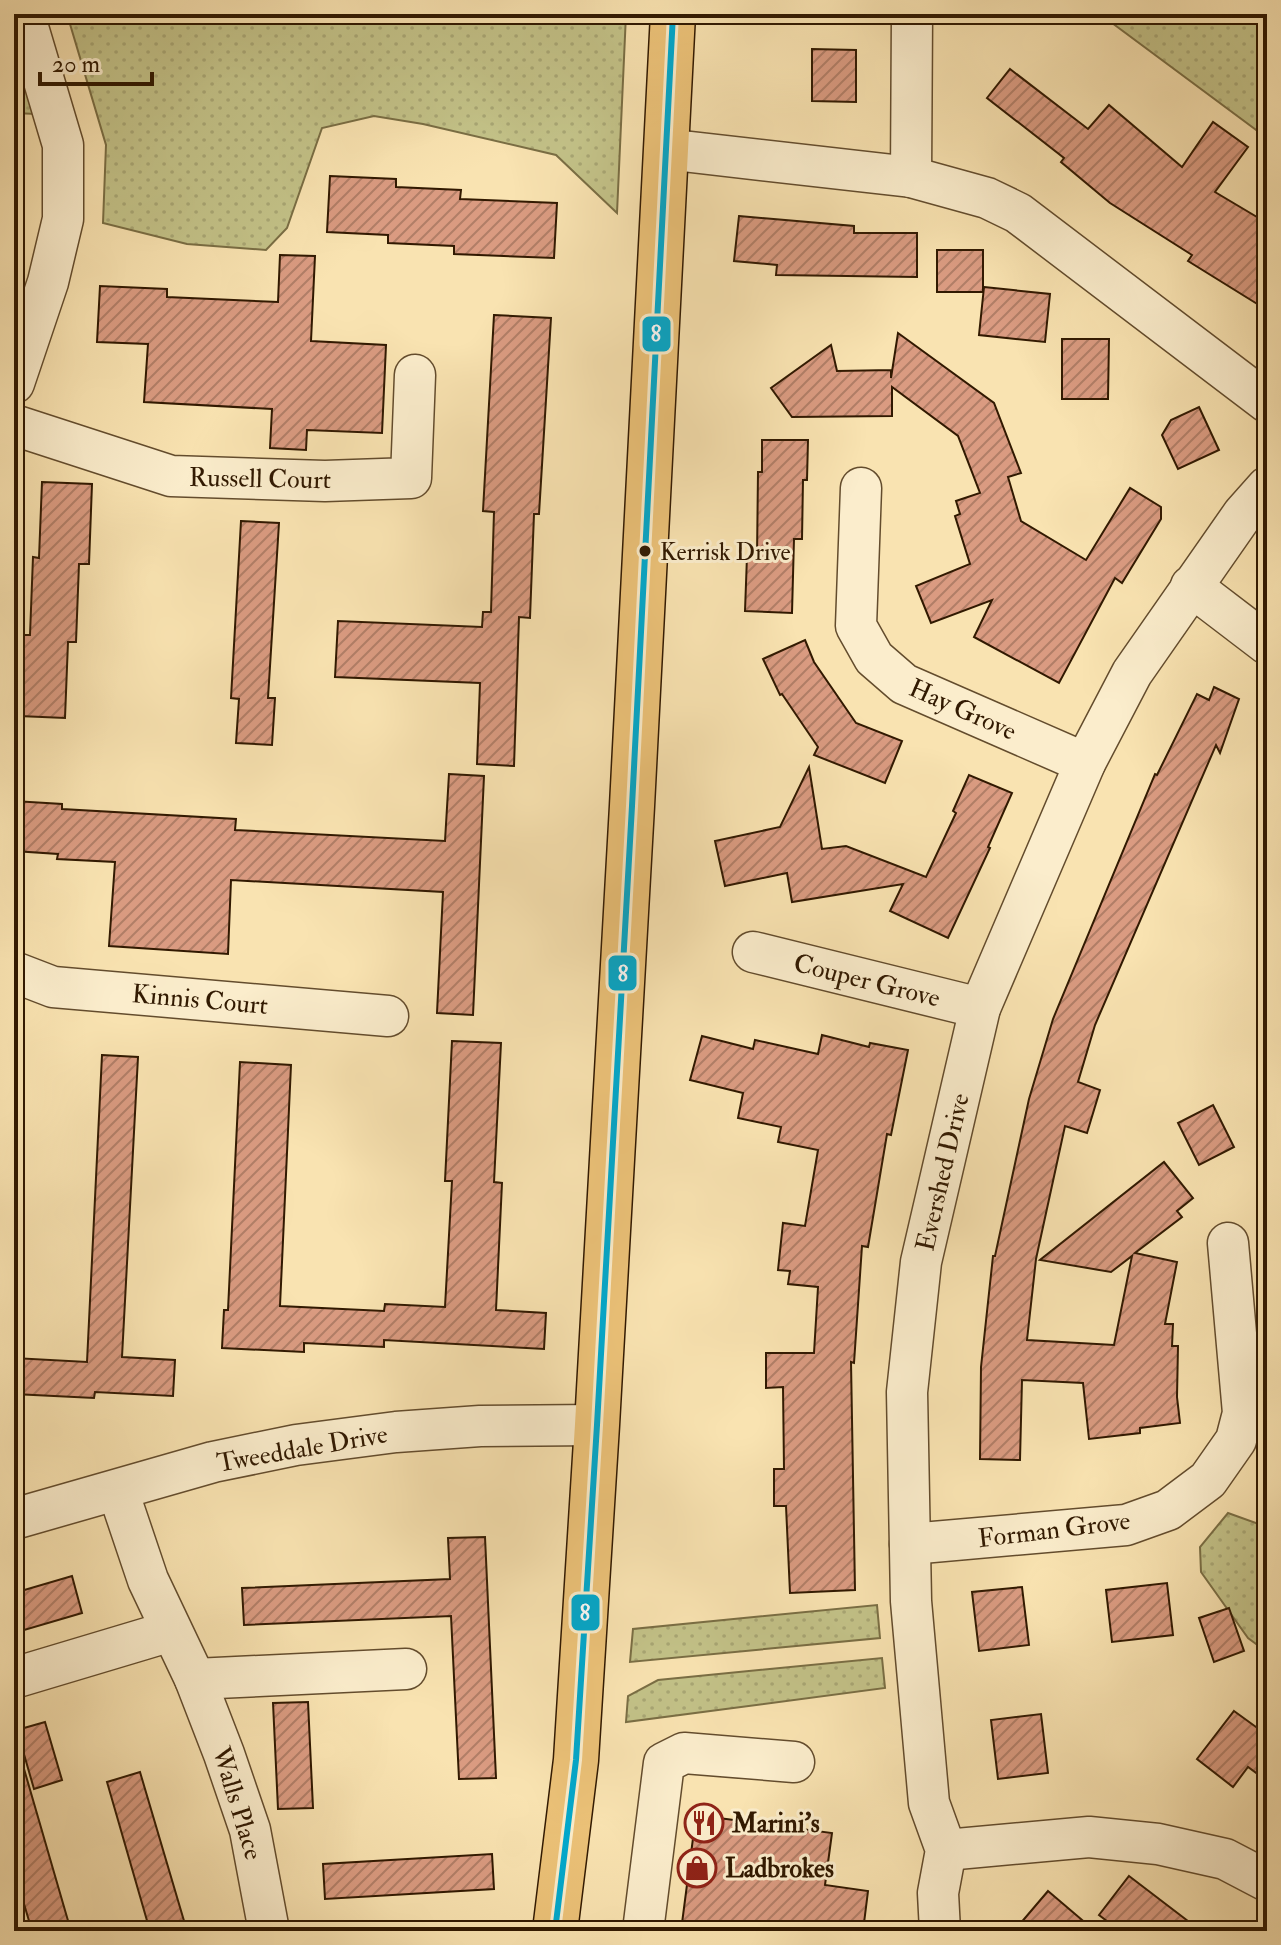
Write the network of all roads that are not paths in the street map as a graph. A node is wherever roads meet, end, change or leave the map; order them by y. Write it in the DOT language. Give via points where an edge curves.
graph roads {
  1 [pos="24,14"];
  2 [pos="673,14"];
  3 [pos="912,14"];
  4 [pos="665,149"];
  5 [pos="911,177"];
  6 [pos="415,375"];
  7 [pos="14,383"];
  8 [pos="1267,402"];
  9 [pos="14,425"];
  10 [pos="1267,487"];
  11 [pos="861,488"];
  12 [pos="1191,586"];
  13 [pos="1267,644"];
  14 [pos="1085,763"];
  15 [pos="753,952"];
  16 [pos="14,972"];
  17 [pos="980,1008"];
  18 [pos="388,1016"];
  19 [pos="1228,1243"];
  20 [pos="1251,1318"];
  21 [pos="597,1425"];
  22 [pos="118,1491"];
  23 [pos="14,1519"];
  24 [pos="910,1544"];
  25 [pos="171,1631"];
  26 [pos="406,1669"];
  27 [pos="14,1678"];
  28 [pos="195,1679"];
  29 [pos="794,1762"];
  30 [pos="946,1850"];
  31 [pos="1267,1881"];
  32 [pos="269,1931"];
  33 [pos="555,1931"];
  34 [pos="643,1931"];
  35 [pos="940,1931"];
  1 -- 7 [label="street" via="63,145 63,219"];
  2 -- 4 [label="main road"];
  3 -- 5 [label="street"];
  4 -- 5 [label="street"];
  4 -- 21 [label="main road"];
  5 -- 8 [label="street" via="987,198 1018,213"];
  6 -- 9 [label="street, Russell Court" via="411,478 171,476"];
  10 -- 12 [label="street, Evershed Drive"];
  11 -- 14 [label="street, Hay Grove" via="856,626 874,658 904,684"];
  12 -- 13 [label="street"];
  12 -- 14 [label="street, Evershed Drive" via="1132,673"];
  14 -- 17 [label="street, Evershed Drive"];
  15 -- 17 [label="street, Couper Grove"];
  16 -- 18 [label="street, Kinnis Court" via="53,987"];
  17 -- 24 [label="street, Evershed Drive" via="921,1262 907,1392"];
  19 -- 20 [label="street, Forman Grove"];
  20 -- 24 [label="street, Forman Grove" via="1236,1440 1208,1480 1168,1510 1126,1525"];
  21 -- 22 [label="street, Tweeddale Drive" via="480,1426 310,1443 213,1462"];
  21 -- 33 [label="main road" via="576,1760"];
  22 -- 23 [label="street, Tweeddale Drive"];
  22 -- 25 [label="street, Walls Place"];
  24 -- 30 [label="street, Evershed Drive" via="907,1736"];
  25 -- 27 [label="street"];
  25 -- 28 [label="street, Walls Place"];
  26 -- 28 [label="street"];
  28 -- 32 [label="street, Walls Place" via="250,1830"];
  29 -- 34 [label="street" via="684,1753 664,1763"];
  30 -- 31 [label="street" via="1089,1837 1158,1844 1225,1859"];
  30 -- 35 [label="street" via="938,1893"];
}
